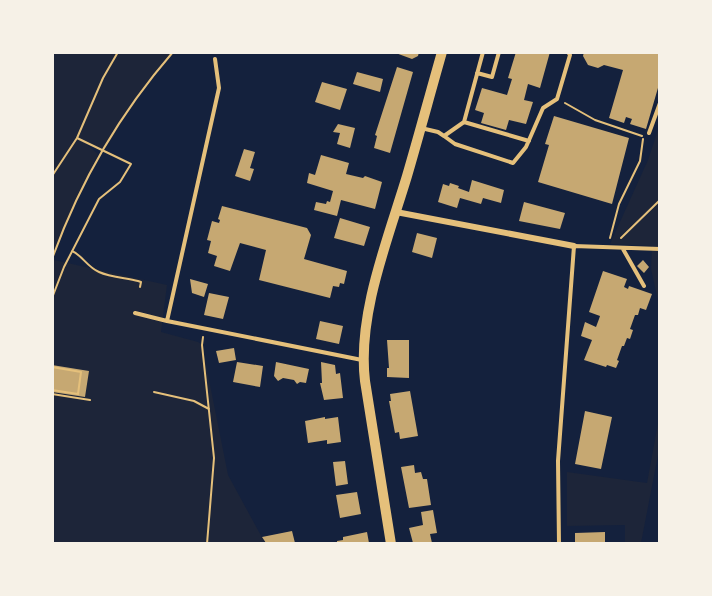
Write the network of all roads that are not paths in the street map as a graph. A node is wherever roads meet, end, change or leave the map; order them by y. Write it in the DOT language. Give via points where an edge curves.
graph roads {
  1 [pos="442,52"];
  2 [pos="483,52"];
  3 [pos="499,52"];
  4 [pos="568,52"];
  5 [pos="214,59"];
  6 [pos="477,73"];
  7 [pos="660,103"];
  8 [pos="464,122"];
  9 [pos="421,127"];
  10 [pos="444,136"];
  11 [pos="647,136"];
  12 [pos="528,141"];
  13 [pos="396,212"];
  14 [pos="574,246"];
  15 [pos="623,249"];
  16 [pos="660,249"];
  17 [pos="644,286"];
  18 [pos="135,313"];
  19 [pos="167,321"];
  20 [pos="362,360"];
  21 [pos="392,543"];
  22 [pos="559,543"];
  1 -- 9 [label="main road"];
  2 -- 6 [label="lane"];
  3 -- 6 [label="lane" via="492,77"];
  4 -- 12 [label="lane" via="557,99 543,108"];
  5 -- 19 [label="lane" via="219,88"];
  6 -- 8 [label="lane"];
  7 -- 11 [label="lane"];
  8 -- 10 [label="lane"];
  8 -- 12 [label="lane"];
  9 -- 10 [label="lane"];
  9 -- 13 [label="main road"];
  10 -- 12 [label="lane" via="454,144 513,163"];
  13 -- 14 [label="street"];
  13 -- 20 [label="main road" via="367,320"];
  14 -- 15 [label="lane"];
  14 -- 22 [label="lane" via="558,461"];
  15 -- 16 [label="lane"];
  15 -- 17 [label="lane"];
  18 -- 19 [label="lane"];
  19 -- 20 [label="lane"];
  20 -- 21 [label="main road"];
}
